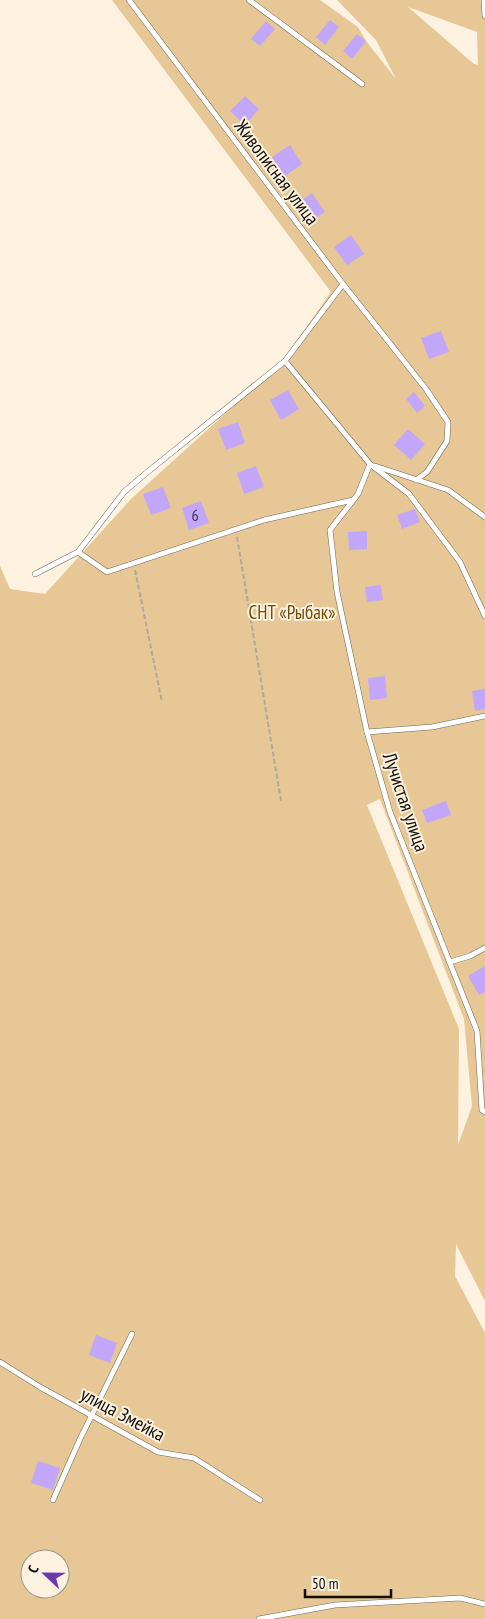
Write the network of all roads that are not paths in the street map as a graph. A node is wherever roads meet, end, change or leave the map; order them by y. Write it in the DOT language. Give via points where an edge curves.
graph roads {
  1 [pos="129,0"];
  2 [pos="249,0"];
  3 [pos="484,0"];
  4 [pos="485,16"];
  5 [pos="362,84"];
  6 [pos="344,284"];
  7 [pos="285,362"];
  8 [pos="370,464"];
  9 [pos="416,480"];
  10 [pos="354,500"];
  11 [pos="485,516"];
  12 [pos="78,552"];
  13 [pos="35,574"];
  14 [pos="485,616"];
  15 [pos="485,716"];
  16 [pos="367,732"];
  17 [pos="485,948"];
  18 [pos="450,962"];
  19 [pos="484,1110"];
  20 [pos="132,1334"];
  21 [pos="0,1362"];
  22 [pos="92,1415"];
  23 [pos="53,1500"];
  24 [pos="260,1500"];
  25 [pos="485,1604"];
  26 [pos="259,1619"];
  1 -- 6 [label="lane, Живописная улица"];
  2 -- 5 [label="lane"];
  3 -- 4 [label="lane"];
  6 -- 7 [label="lane"];
  6 -- 9 [label="lane, Живописная улица" via="448,422 447,441 427,472"];
  7 -- 8 [label="lane"];
  7 -- 12 [label="lane" via="124,492"];
  8 -- 9 [label="lane"];
  8 -- 10 [label="lane, Лучистая улица"];
  8 -- 14 [label="lane" via="409,494 460,562"];
  9 -- 11 [label="lane" via="448,490"];
  10 -- 12 [label="lane" via="264,520 107,572"];
  10 -- 16 [label="lane, Лучистая улица" via="330,530 336,592"];
  12 -- 13 [label="lane"];
  15 -- 16 [label="lane" via="432,727"];
  16 -- 18 [label="lane, Лучистая улица" via="390,812"];
  17 -- 18 [label="lane"];
  18 -- 19 [label="lane, Лучистая улица" via="477,1031"];
  20 -- 22 [label="lane"];
  21 -- 22 [label="lane, улица Змейка"];
  22 -- 23 [label="lane"];
  22 -- 24 [label="lane, улица Змейка" via="158,1452 194,1458"];
  25 -- 26 [label="lane" via="460,1598 335,1605"];
}
